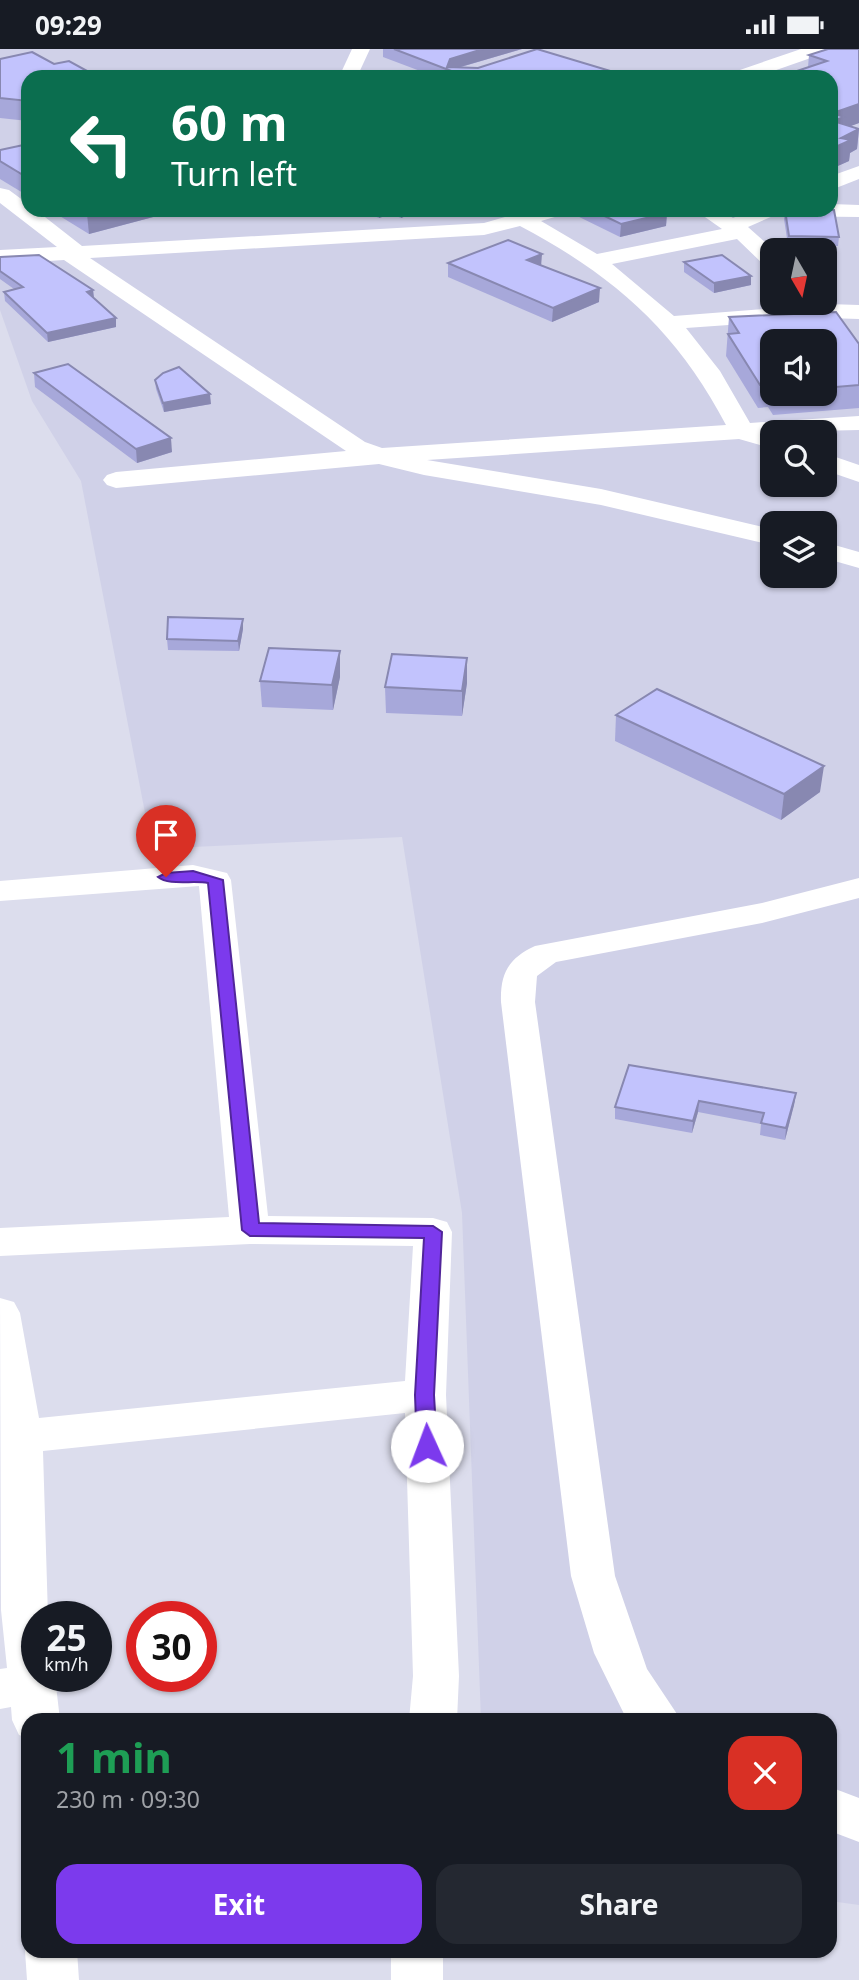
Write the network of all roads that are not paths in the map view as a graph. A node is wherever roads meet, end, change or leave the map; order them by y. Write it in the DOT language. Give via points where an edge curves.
graph roads {
  1 [pos="362,49"];
  2 [pos="819,49"];
  3 [pos="352,70"];
  4 [pos="758,70"];
  5 [pos="859,172"];
  6 [pos="838,181"];
  7 [pos="2,194"];
  8 [pos="21,210"];
  9 [pos="859,211"];
  10 [pos="838,212"];
  11 [pos="30,217"];
  12 [pos="511,217"];
  13 [pos="518,217"];
  14 [pos="754,217"];
  15 [pos="763,238"];
  16 [pos="73,253"];
  17 [pos="0,257"];
  18 [pos="595,261"];
  19 [pos="837,309"];
  20 [pos="859,312"];
  21 [pos="760,314"];
  22 [pos="668,323"];
  23 [pos="859,423"];
  24 [pos="743,431"];
  25 [pos="760,437"];
  26 [pos="379,456"];
  27 [pos="837,466"];
  28 [pos="859,474"];
  29 [pos="116,479"];
  30 [pos="760,534"];
  31 [pos="837,554"];
  32 [pos="859,561"];
  33 [pos="859,888"];
  34 [pos="0,891"];
  35 [pos="250,1230"];
  36 [pos="0,1242"];
  37 [pos="0,1313"];
  38 [pos="425,1395"];
  39 [pos="11,1438"];
  40 [pos="23,1697"];
  41 [pos="433,1713"];
  42 [pos="647,1713"];
  43 [pos="837,1812"];
  44 [pos="859,1820"];
  45 [pos="51,1958"];
  46 [pos="417,1958"];
  47 [pos="52,1980"];
  48 [pos="417,1980"];
  1 -- 3 [label="street"];
  2 -- 4 [label="street"];
  5 -- 6 [label="street"];
  7 -- 8 [label="street"];
  9 -- 10 [label="street"];
  11 -- 16 [label="street"];
  12 -- 16 [label="street" via="484,229"];
  13 -- 18 [label="street"];
  14 -- 15 [label="street"];
  14 -- 18 [label="street"];
  16 -- 17 [label="street"];
  16 -- 26 [label="street" via="356,447"];
  18 -- 22 [label="street"];
  19 -- 20 [label="street"];
  21 -- 22 [label="street"];
  22 -- 24 [label="street" via="707,369"];
  23 -- 24 [label="street"];
  24 -- 25 [label="street"];
  24 -- 26 [label="street"];
  26 -- 29 [label="street"];
  26 -- 30 [label="street" via="545,486"];
  27 -- 28 [label="street"];
  31 -- 32 [label="street"];
  33 -- 42 [label="street" via="762,913 547,953 526,963 517,978 593,1576 616,1651"];
  34 -- 35 [label="street" via="193,875 215,880"];
  35 -- 36 [label="street"];
  35 -- 38 [label="street" via="433,1232"];
  37 -- 39 [label="street"];
  38 -- 39 [label="street"];
  38 -- 41 [label="street" via="436,1676"];
  39 -- 40 [label="street" via="24,1610"];
  43 -- 44 [label="street"];
  45 -- 47 [label="street"];
  46 -- 48 [label="street"];
}
